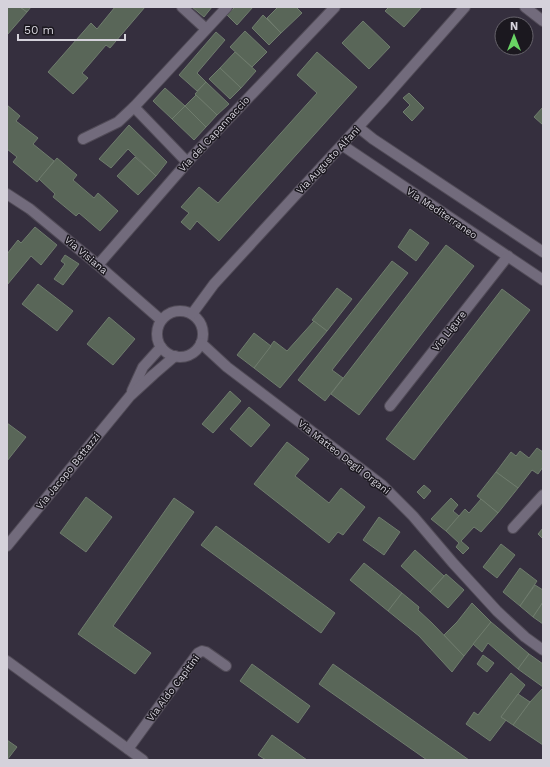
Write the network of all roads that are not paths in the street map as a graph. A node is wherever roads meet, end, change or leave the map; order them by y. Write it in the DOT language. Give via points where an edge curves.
graph roads {
  1 [pos="182,7"];
  2 [pos="227,7"];
  3 [pos="335,7"];
  4 [pos="465,7"];
  5 [pos="525,7"];
  6 [pos="543,21"];
  7 [pos="206,29"];
  8 [pos="134,107"];
  9 [pos="358,127"];
  10 [pos="83,139"];
  11 [pos="342,145"];
  12 [pos="187,162"];
  13 [pos="7,194"];
  14 [pos="543,252"];
  15 [pos="508,256"];
  16 [pos="98,265"];
  17 [pos="543,280"];
  18 [pos="192,314"];
  19 [pos="162,320"];
  20 [pos="201,343"];
  21 [pos="161,347"];
  22 [pos="175,356"];
  23 [pos="130,396"];
  24 [pos="390,406"];
  25 [pos="543,495"];
  26 [pos="513,528"];
  27 [pos="7,546"];
  28 [pos="543,650"];
  29 [pos="7,661"];
  30 [pos="226,666"];
  31 [pos="128,749"];
  32 [pos="143,760"];
  1 -- 7 [label="street"];
  2 -- 7 [label="street"];
  3 -- 12 [label="street, Via del Capannaccio"];
  4 -- 9 [label="street, Via Augusto Alfani"];
  5 -- 6 [label="street"];
  7 -- 8 [label="street"];
  8 -- 10 [label="street" via="118,122"];
  8 -- 12 [label="street"];
  9 -- 11 [label="street, Via Augusto Alfani"];
  9 -- 14 [label="street" via="372,139"];
  11 -- 15 [label="street, Via Mediterraneo"];
  11 -- 18 [label="street, Via Augusto Alfani" via="214,284"];
  12 -- 16 [label="street, Via del Capannaccio"];
  13 -- 16 [label="street, Via Visiana" via="30,209"];
  15 -- 17 [label="street, Via Mediterraneo"];
  15 -- 24 [label="street, Via Ligure"];
  16 -- 19 [label="street, Via Visiana"];
  18 -- 19 [label="street" via="172,312"];
  18 -- 20 [label="street" via="203,330"];
  19 -- 21 [label="street" via="157,334"];
  20 -- 22 [label="street" via="188,356"];
  20 -- 28 [label="street, Via Matteo Degli Organi" via="227,367 382,485 497,611"];
  21 -- 22 [label="street"];
  21 -- 23 [label="street, Via Jacopo Bettazzi" via="143,367"];
  22 -- 23 [label="street, Via Jacopo Bettazzi"];
  23 -- 27 [label="street, Via Jacopo Bettazzi"];
  25 -- 26 [label="street"];
  29 -- 31 [label="street"];
  30 -- 31 [label="street, Via Aldo Capitini" via="206,652 198,653"];
  31 -- 32 [label="street"];
}
